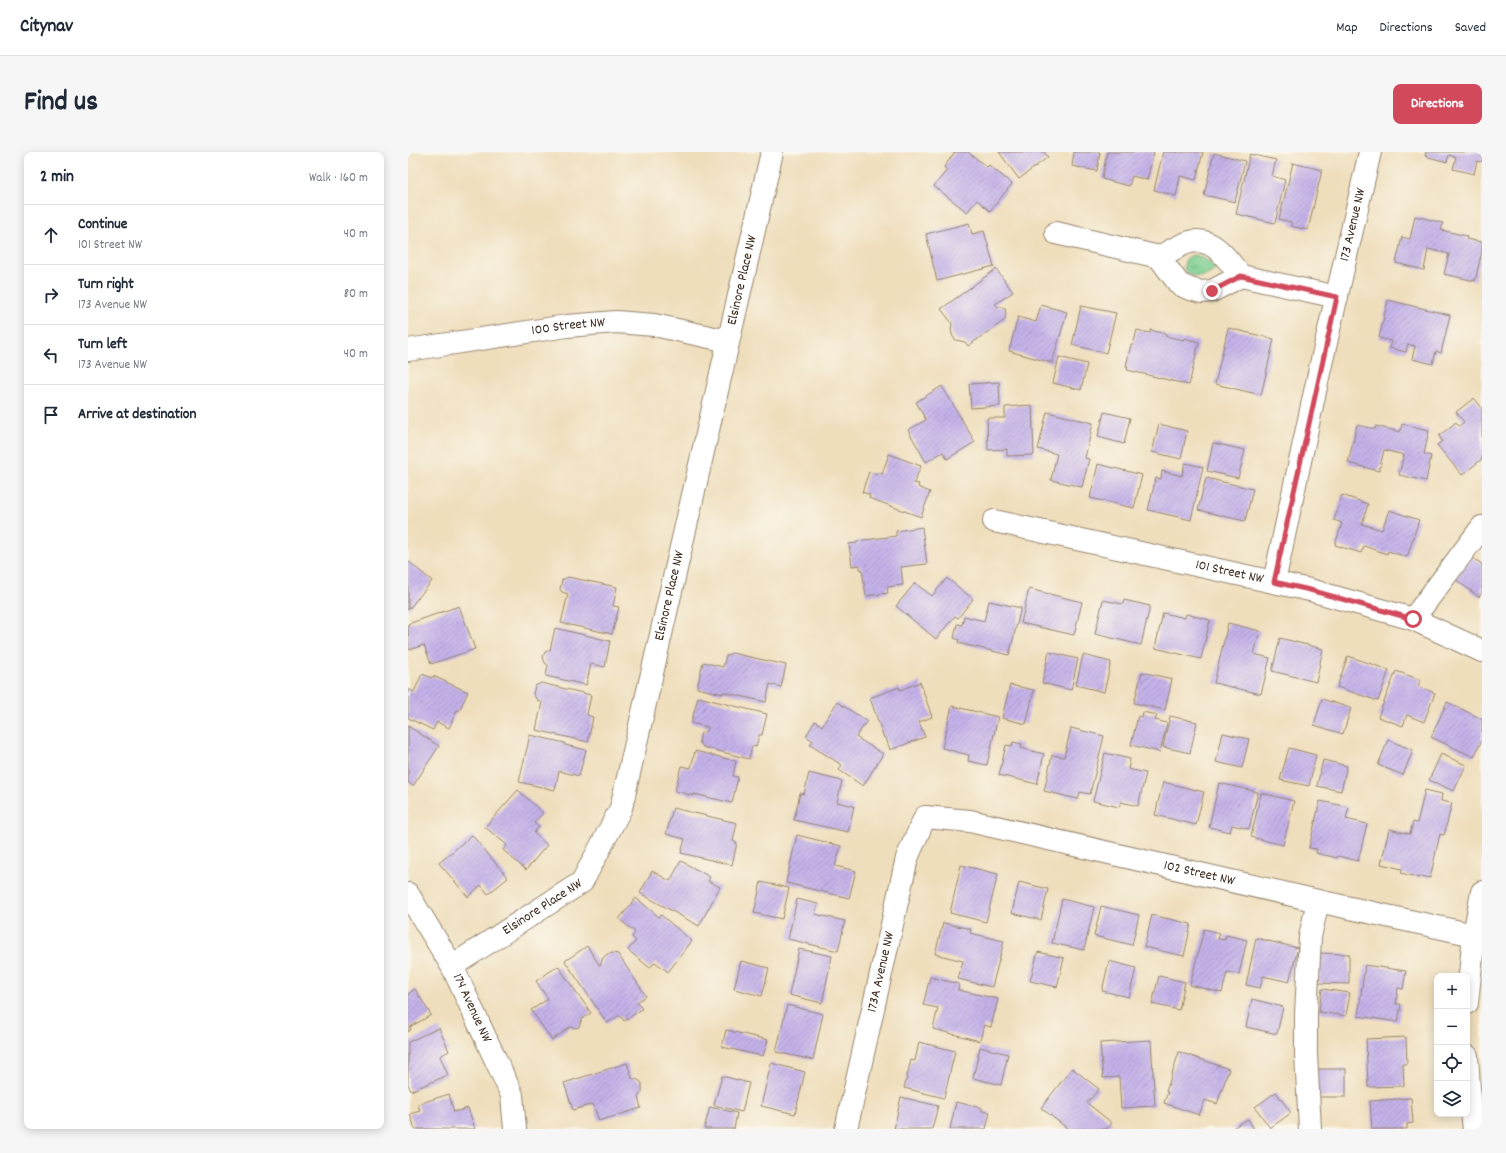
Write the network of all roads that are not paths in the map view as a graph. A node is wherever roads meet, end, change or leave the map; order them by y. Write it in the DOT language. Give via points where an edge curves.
graph roads {
  1 [pos="772,152"];
  2 [pos="1370,152"];
  3 [pos="1056,233"];
  4 [pos="1159,257"];
  5 [pos="1241,276"];
  6 [pos="1337,297"];
  7 [pos="728,341"];
  8 [pos="408,350"];
  9 [pos="994,521"];
  10 [pos="1482,527"];
  11 [pos="1274,582"];
  12 [pos="1413,619"];
  13 [pos="1482,651"];
  14 [pos="925,817"];
  15 [pos="1482,892"];
  16 [pos="408,894"];
  17 [pos="1318,901"];
  18 [pos="1474,935"];
  19 [pos="452,966"];
  20 [pos="1469,973"];
  21 [pos="1469,1081"];
  22 [pos="515,1129"];
  23 [pos="846,1129"];
  24 [pos="1310,1129"];
  25 [pos="1474,1129"];
  1 -- 7 [label="street, Elsinore Place NW"];
  2 -- 6 [label="street, 173 Avenue NW"];
  3 -- 4 [label="street"];
  4 -- 5 [label="street" via="1190,242 1202,242 1220,250"];
  4 -- 5 [label="street" via="1179,284 1195,291 1212,291"];
  5 -- 6 [label="street"];
  6 -- 11 [label="street, 173 Avenue NW"];
  7 -- 8 [label="street, 100 Street NW" via="654,325 616,322 567,326"];
  7 -- 19 [label="street, Elsinore Place NW" via="621,808 582,882"];
  9 -- 11 [label="street, 101 Street NW"];
  10 -- 12 [label="street"];
  11 -- 12 [label="street, 101 Street NW"];
  12 -- 13 [label="street, 101 Street NW"];
  14 -- 17 [label="street, 102 Street NW" via="970,821"];
  14 -- 23 [label="street, 173A Avenue NW" via="907,858"];
  15 -- 18 [label="street"];
  16 -- 19 [label="street, 174 Avenue NW"];
  17 -- 18 [label="street, 102 Street NW"];
  17 -- 24 [label="street" via="1310,936 1306,1013"];
  18 -- 20 [label="street"];
  19 -- 22 [label="street, 174 Avenue NW" via="512,1095"];
  21 -- 25 [label="street"];
}
